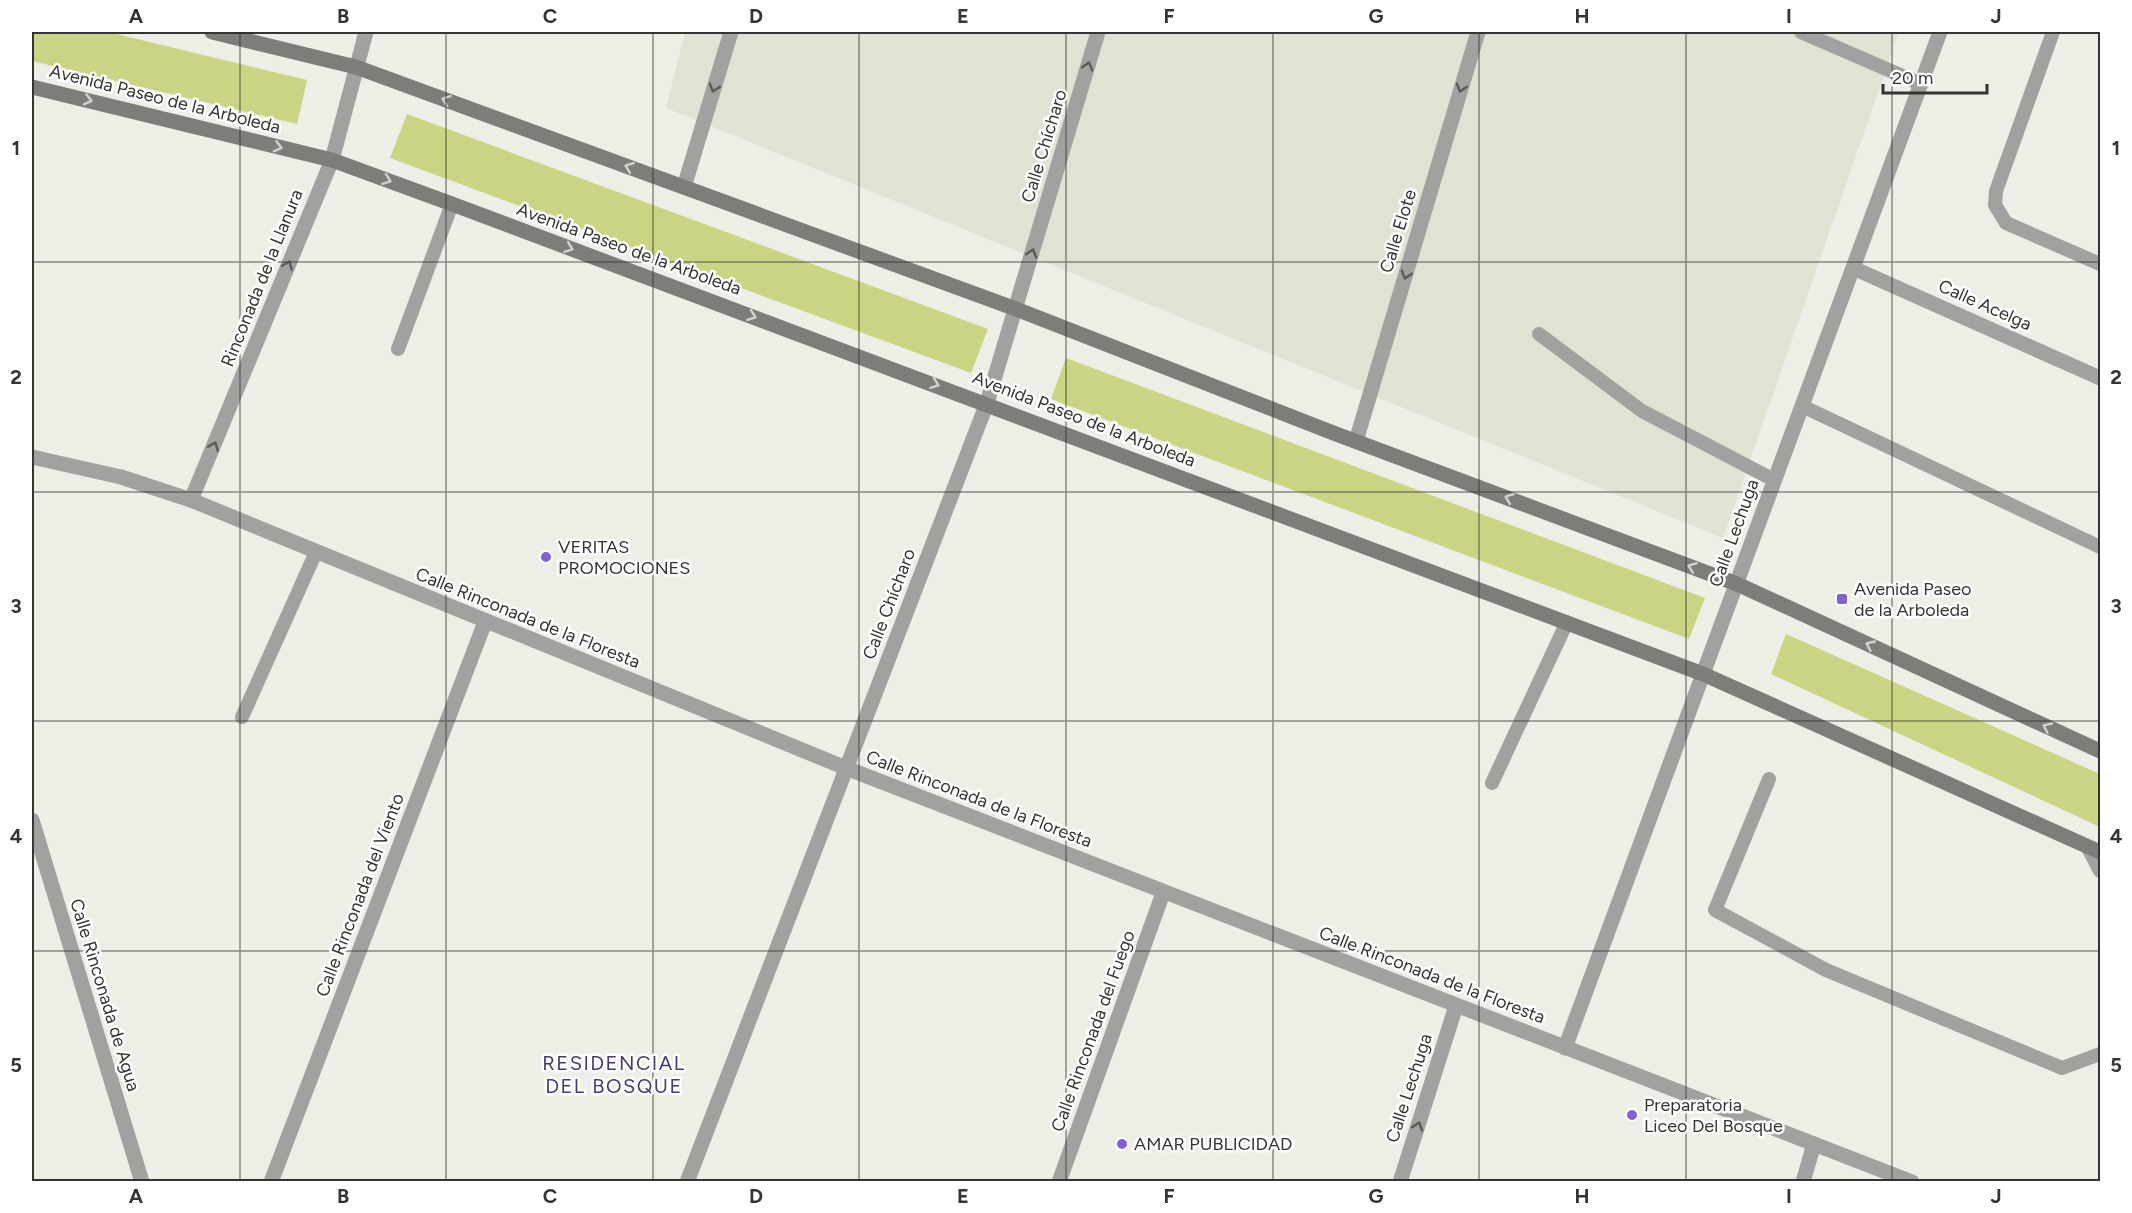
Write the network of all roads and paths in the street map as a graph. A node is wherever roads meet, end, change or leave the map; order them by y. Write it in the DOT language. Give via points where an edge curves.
graph roads {
  1 [pos="212,32"];
  2 [pos="366,32"];
  3 [pos="731,32"];
  4 [pos="1098,32"];
  5 [pos="1478,32"];
  6 [pos="1801,32"];
  7 [pos="1940,32"];
  8 [pos="2053,32"];
  9 [pos="356,67"];
  10 [pos="1921,84"];
  11 [pos="32,87"];
  12 [pos="332,160"];
  13 [pos="684,187"];
  14 [pos="452,204"];
  15 [pos="2100,264"];
  16 [pos="1853,268"];
  17 [pos="1016,309"];
  18 [pos="1539,334"];
  19 [pos="398,349"];
  20 [pos="2100,378"];
  21 [pos="987,403"];
  22 [pos="1802,406"];
  23 [pos="1356,441"];
  24 [pos="32,457"];
  25 [pos="1774,480"];
  26 [pos="191,500"];
  27 [pos="2100,547"];
  28 [pos="316,552"];
  29 [pos="1737,584"];
  30 [pos="485,621"];
  31 [pos="1567,622"];
  32 [pos="1703,674"];
  33 [pos="242,717"];
  34 [pos="2100,751"];
  35 [pos="846,768"];
  36 [pos="1769,779"];
  37 [pos="1492,783"];
  38 [pos="32,820"];
  39 [pos="2094,849"];
  40 [pos="2100,871"];
  41 [pos="1163,893"];
  42 [pos="1456,1006"];
  43 [pos="1565,1048"];
  44 [pos="2100,1054"];
  45 [pos="1814,1144"];
  46 [pos="142,1182"];
  47 [pos="271,1182"];
  48 [pos="687,1182"];
  49 [pos="1059,1182"];
  50 [pos="1400,1182"];
  51 [pos="1803,1182"];
  52 [pos="1912,1182"];
  1 -- 9 [label="street"];
  2 -- 9 [label="street, Rinconada de la Llanura"];
  3 -- 13 [label="street, one-way"];
  17 -- 4 [label="street, Calle Chícharo, one-way"];
  5 -- 23 [label="street, Calle Elote, one-way"];
  6 -- 10 [label="lane"];
  7 -- 10 [label="street, Calle Lechuga"];
  8 -- 15 [label="lane" via="1996,191 1995,205 2006,223"];
  9 -- 12 [label="street, Rinconada de la Llanura"];
  13 -- 9 [label="street, one-way"];
  10 -- 16 [label="street, Calle Lechuga"];
  11 -- 12 [label="street, Avenida Paseo de la Arboleda, one-way"];
  12 -- 14 [label="street, Avenida Paseo de la Arboleda, one-way"];
  26 -- 12 [label="street, Rinconada de la Llanura, one-way"];
  13 -- 17 [label="street"];
  14 -- 19 [label="lane"];
  14 -- 21 [label="street, Avenida Paseo de la Arboleda, one-way"];
  16 -- 20 [label="street, Calle Acelga"];
  16 -- 22 [label="street, Calle Lechuga"];
  17 -- 21 [label="street, Calle Chícharo"];
  17 -- 23 [label="street"];
  18 -- 25 [label="lane" via="1642,411"];
  21 -- 31 [label="street, Avenida Paseo de la Arboleda"];
  21 -- 35 [label="street, Calle Chícharo"];
  22 -- 25 [label="street, Calle Lechuga"];
  22 -- 27 [label="lane"];
  29 -- 23 [label="street, one-way"];
  24 -- 26 [label="street, Calle Rinconada de la Floresta" via="121,477"];
  25 -- 29 [label="street, Calle Lechuga"];
  26 -- 28 [label="street, Calle Rinconada de la Floresta"];
  28 -- 30 [label="street, Calle Rinconada de la Floresta"];
  28 -- 33 [label="lane"];
  29 -- 32 [label="street, Calle Lechuga"];
  34 -- 29 [label="street, one-way"];
  30 -- 35 [label="street, Calle Rinconada de la Floresta"];
  30 -- 47 [label="street, Calle Rinconada del Viento"];
  31 -- 32 [label="street, Avenida Paseo de la Arboleda"];
  31 -- 37 [label="lane"];
  32 -- 39 [label="street, Avenida Paseo de la Arboleda"];
  32 -- 43 [label="street, Calle Lechuga"];
  35 -- 41 [label="street, Calle Rinconada de la Floresta"];
  35 -- 48 [label="street, Calle Chícharo"];
  36 -- 44 [label="lane" via="1715,910 1826,970 2062,1068"];
  38 -- 46 [label="street, Calle Rinconada de Agua"];
  39 -- 40 [label="lane"];
  41 -- 42 [label="street, Calle Rinconada de la Floresta"];
  41 -- 49 [label="street, Calle Rinconada del Fuego"];
  42 -- 43 [label="street, Calle Rinconada de la Floresta"];
  50 -- 42 [label="street, Calle Lechuga, one-way"];
  43 -- 45 [label="street, Calle Rinconada de la Floresta"];
  45 -- 51 [label="street"];
  45 -- 52 [label="street, Calle Rinconada de la Floresta"];
}
